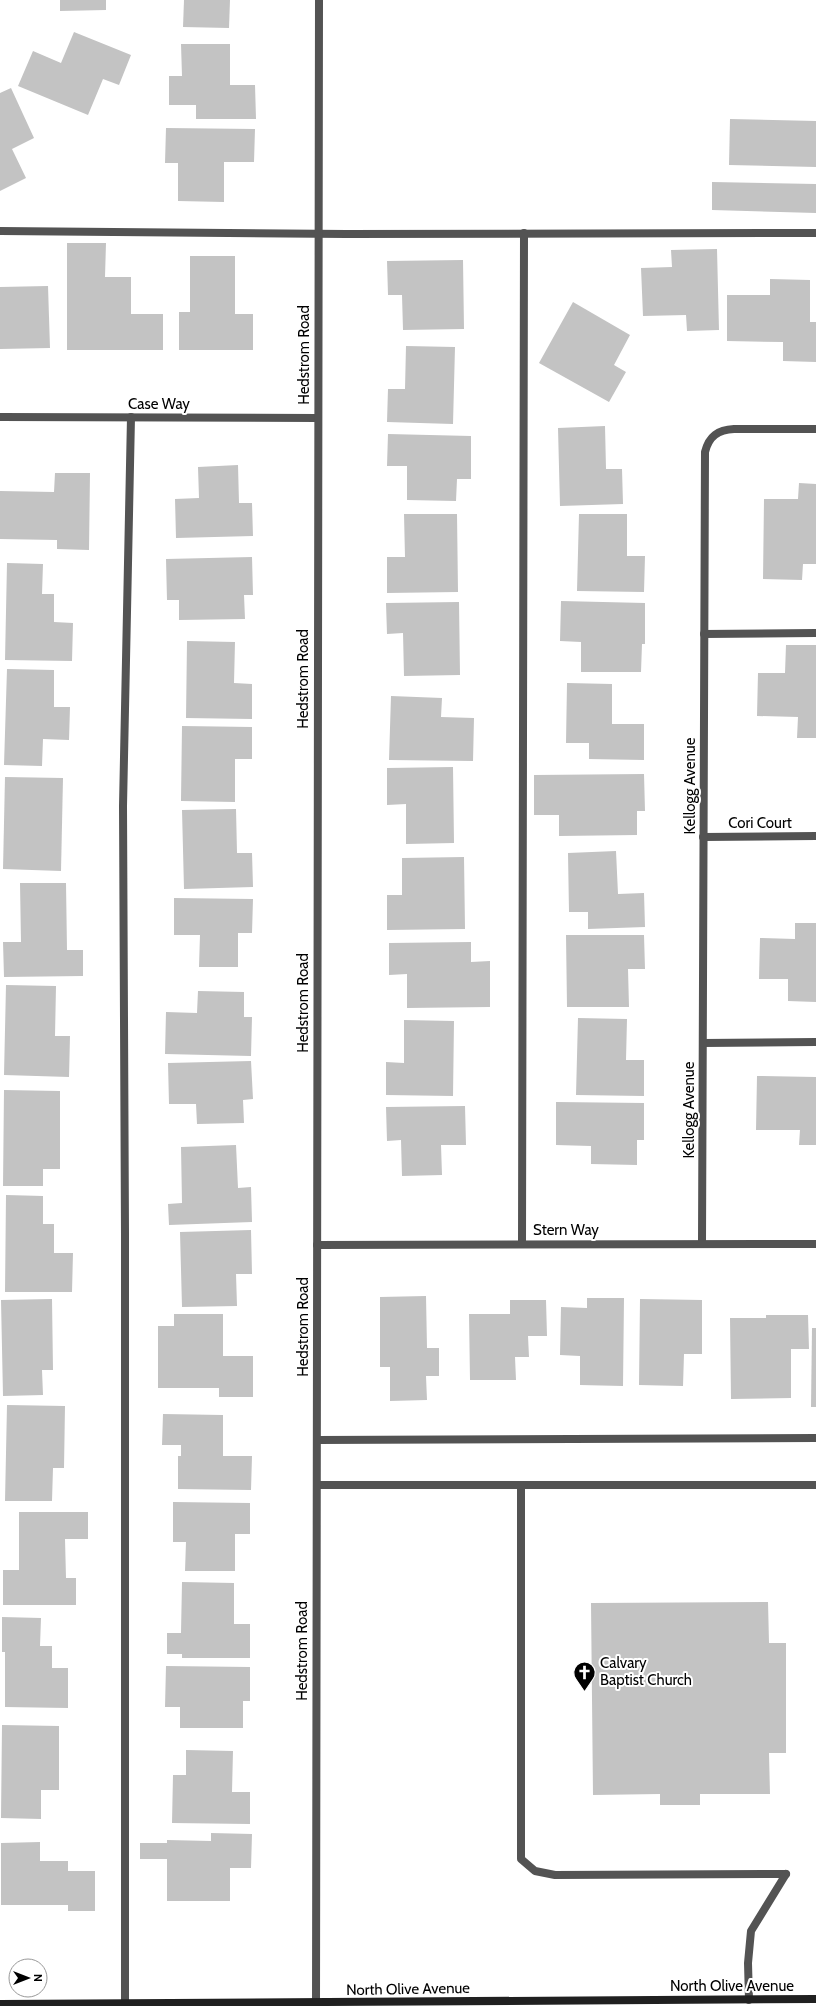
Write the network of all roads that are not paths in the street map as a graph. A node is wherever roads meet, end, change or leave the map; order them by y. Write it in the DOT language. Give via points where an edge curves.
graph roads {
  1 [pos="319,0"];
  2 [pos="0,232"];
  3 [pos="319,233"];
  4 [pos="524,233"];
  5 [pos="816,233"];
  6 [pos="0,418"];
  7 [pos="130,418"];
  8 [pos="318,418"];
  9 [pos="816,430"];
  10 [pos="704,634"];
  11 [pos="816,634"];
  12 [pos="816,836"];
  13 [pos="703,837"];
  14 [pos="816,1042"];
  15 [pos="703,1043"];
  16 [pos="522,1244"];
  17 [pos="702,1244"];
  18 [pos="816,1244"];
  19 [pos="317,1245"];
  20 [pos="816,1438"];
  21 [pos="316,1440"];
  22 [pos="316,1485"];
  23 [pos="521,1485"];
  24 [pos="816,1485"];
  25 [pos="816,1999"];
  26 [pos="749,2000"];
  27 [pos="125,2003"];
  28 [pos="0,2004"];
  29 [pos="316,2005"];
  1 -- 3 [label="street, Hedstrom Road"];
  2 -- 3 [label="street"];
  3 -- 4 [label="street"];
  3 -- 8 [label="street, Hedstrom Road"];
  4 -- 5 [label="street"];
  4 -- 16 [label="street"];
  6 -- 7 [label="street, Case Way"];
  7 -- 8 [label="street, Case Way"];
  7 -- 27 [label="street" via="123,806"];
  8 -- 19 [label="street, Hedstrom Road"];
  9 -- 10 [label="street, Kellogg Avenue" via="728,430 717,433 709,441 704,458"];
  10 -- 11 [label="street"];
  10 -- 13 [label="street, Kellogg Avenue"];
  12 -- 13 [label="street, Cori Court"];
  13 -- 15 [label="street, Kellogg Avenue"];
  14 -- 15 [label="street"];
  15 -- 17 [label="street, Kellogg Avenue"];
  16 -- 17 [label="street, Stern Way"];
  16 -- 19 [label="street, Stern Way"];
  17 -- 18 [label="street, Stern Way"];
  19 -- 21 [label="street, Hedstrom Road"];
  20 -- 21 [label="street"];
  21 -- 22 [label="street, Hedstrom Road"];
  22 -- 23 [label="street"];
  22 -- 29 [label="street, Hedstrom Road"];
  23 -- 24 [label="street"];
  23 -- 26 [label="street" via="521,1859 535,1871 555,1875 786,1874 751,1931 748,1963"];
  25 -- 26 [label="street, North Olive Avenue"];
  26 -- 29 [label="street, North Olive Avenue"];
  27 -- 28 [label="street, North Olive Avenue"];
  27 -- 29 [label="street, North Olive Avenue"];
}
